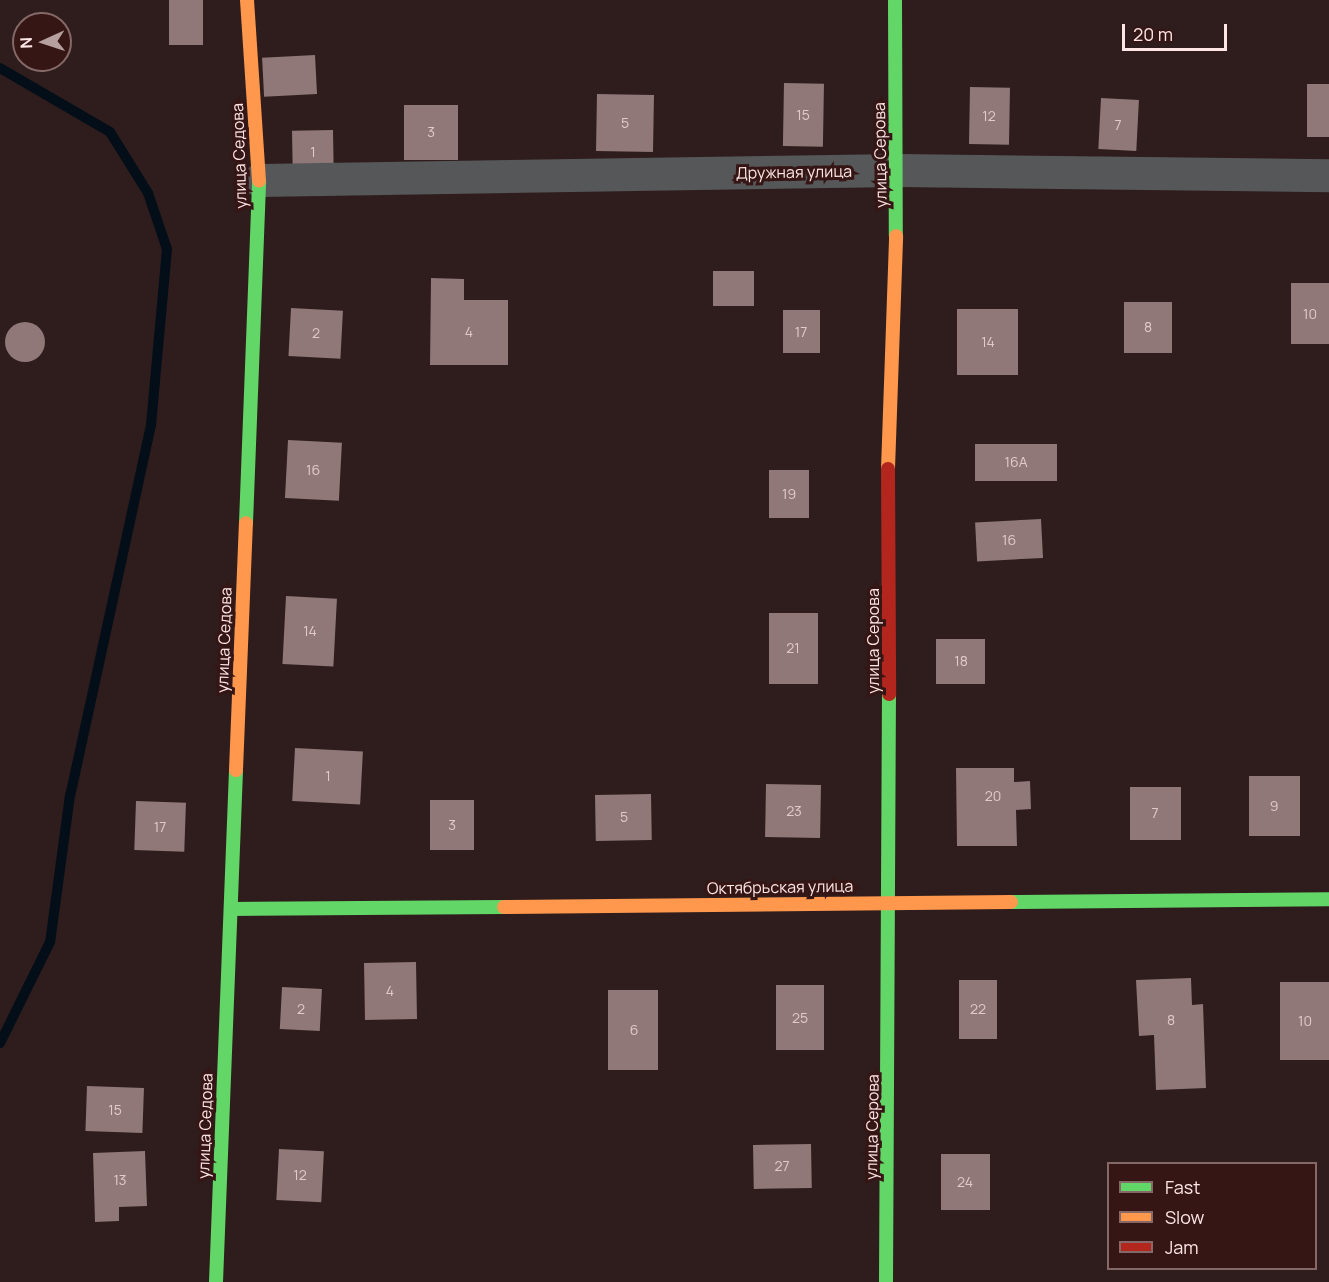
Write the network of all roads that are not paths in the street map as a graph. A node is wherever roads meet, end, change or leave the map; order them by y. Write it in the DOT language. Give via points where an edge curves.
graph roads {
  1 [pos="248,0"];
  2 [pos="895,0"];
  3 [pos="899,170"];
  4 [pos="1329,176"];
  5 [pos="259,180"];
  6 [pos="1329,899"];
  7 [pos="891,902"];
  8 [pos="231,909"];
  9 [pos="216,1282"];
  10 [pos="886,1282"];
  1 -- 5 [label="street, улица Седова"];
  2 -- 3 [label="street, улица Серова"];
  3 -- 4 [label="street, Дружная улица"];
  3 -- 5 [label="street, Дружная улица"];
  3 -- 7 [label="street, улица Серова" via="888,460"];
  5 -- 8 [label="street, улица Седова"];
  6 -- 7 [label="street, Октябрьская улица"];
  7 -- 8 [label="street, Октябрьская улица"];
  7 -- 10 [label="street, улица Серова"];
  8 -- 9 [label="street, улица Седова"];
}
